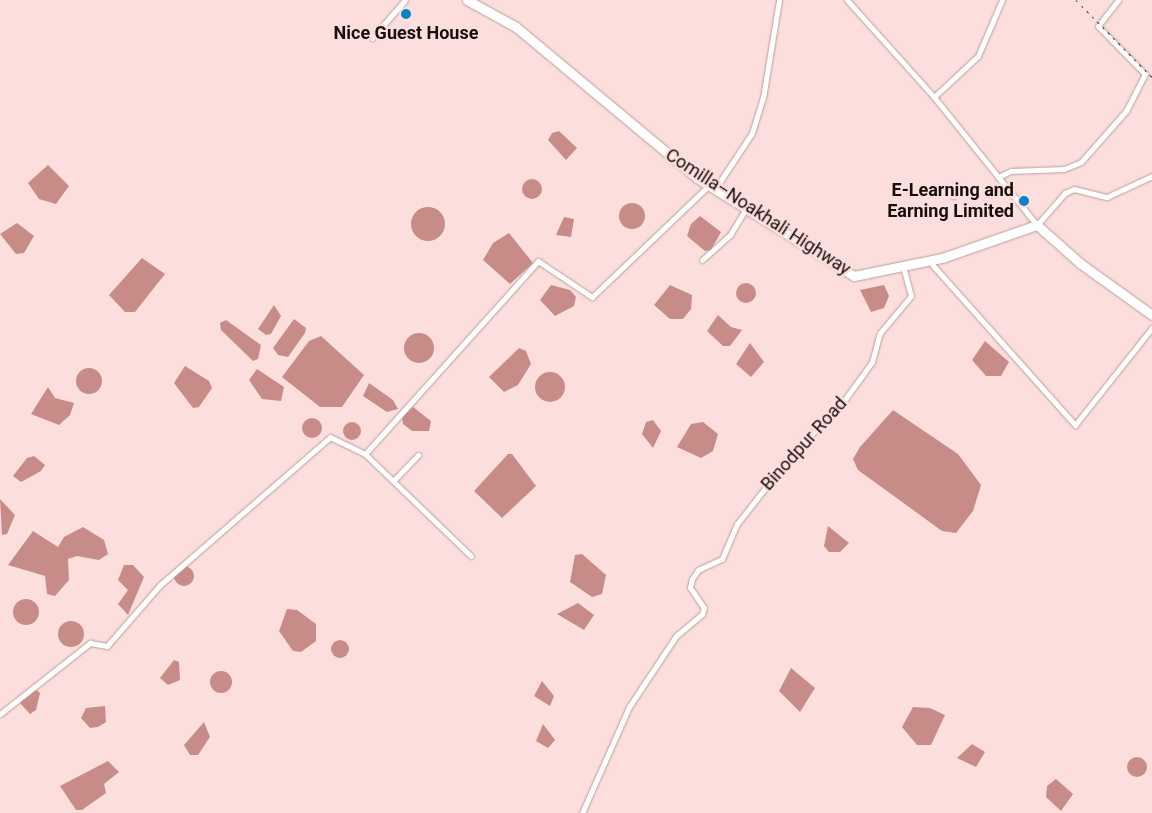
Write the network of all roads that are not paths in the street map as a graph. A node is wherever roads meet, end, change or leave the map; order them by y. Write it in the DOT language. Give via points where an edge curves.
graph roads {
  1 [pos="405,0"];
  2 [pos="467,0"];
  3 [pos="779,0"];
  4 [pos="847,0"];
  5 [pos="1002,0"];
  6 [pos="1118,0"];
  7 [pos="372,38"];
  8 [pos="934,97"];
  9 [pos="1152,176"];
  10 [pos="999,178"];
  11 [pos="956,183"];
  12 [pos="712,187"];
  13 [pos="953,196"];
  14 [pos="746,208"];
  15 [pos="1036,225"];
  16 [pos="702,260"];
  17 [pos="929,261"];
  18 [pos="903,266"];
  19 [pos="1152,315"];
  20 [pos="1152,328"];
  21 [pos="365,454"];
  22 [pos="418,455"];
  23 [pos="394,480"];
  24 [pos="471,556"];
  25 [pos="0,714"];
  26 [pos="582,813"];
  1 -- 7 [label="street"];
  2 -- 12 [label="highway, Comilla–Noakhali Highway" via="516,27 644,137"];
  3 -- 12 [label="street" via="763,98 752,134"];
  4 -- 8 [label="street"];
  5 -- 8 [label="street" via="978,56"];
  6 -- 10 [label="street" via="1098,26 1145,74 1126,111 1081,162 1064,169 1011,171"];
  8 -- 10 [label="street"];
  9 -- 15 [label="street" via="1107,198 1074,189 1065,193"];
  10 -- 15 [label="street"];
  11 -- 13 [label="street"];
  12 -- 14 [label="highway, Comilla–Noakhali Highway"];
  12 -- 21 [label="street" via="592,298 538,260"];
  14 -- 16 [label="street" via="730,234"];
  14 -- 18 [label="highway, Comilla–Noakhali Highway" via="854,276"];
  15 -- 17 [label="highway, Comilla–Noakhali Highway"];
  15 -- 19 [label="highway" via="1081,264"];
  17 -- 18 [label="highway, Comilla–Noakhali Highway"];
  17 -- 20 [label="street" via="1075,425"];
  18 -- 26 [label="street, Binodpur Road" via="910,296 880,333 872,362 838,409 795,450 749,508 731,534 722,559 698,570 692,579 690,587 702,614 676,636 629,707"];
  21 -- 23 [label="street"];
  21 -- 25 [label="street" via="330,437 319,444 160,585 107,646 90,643"];
  22 -- 23 [label="street"];
  23 -- 24 [label="street"];
}
